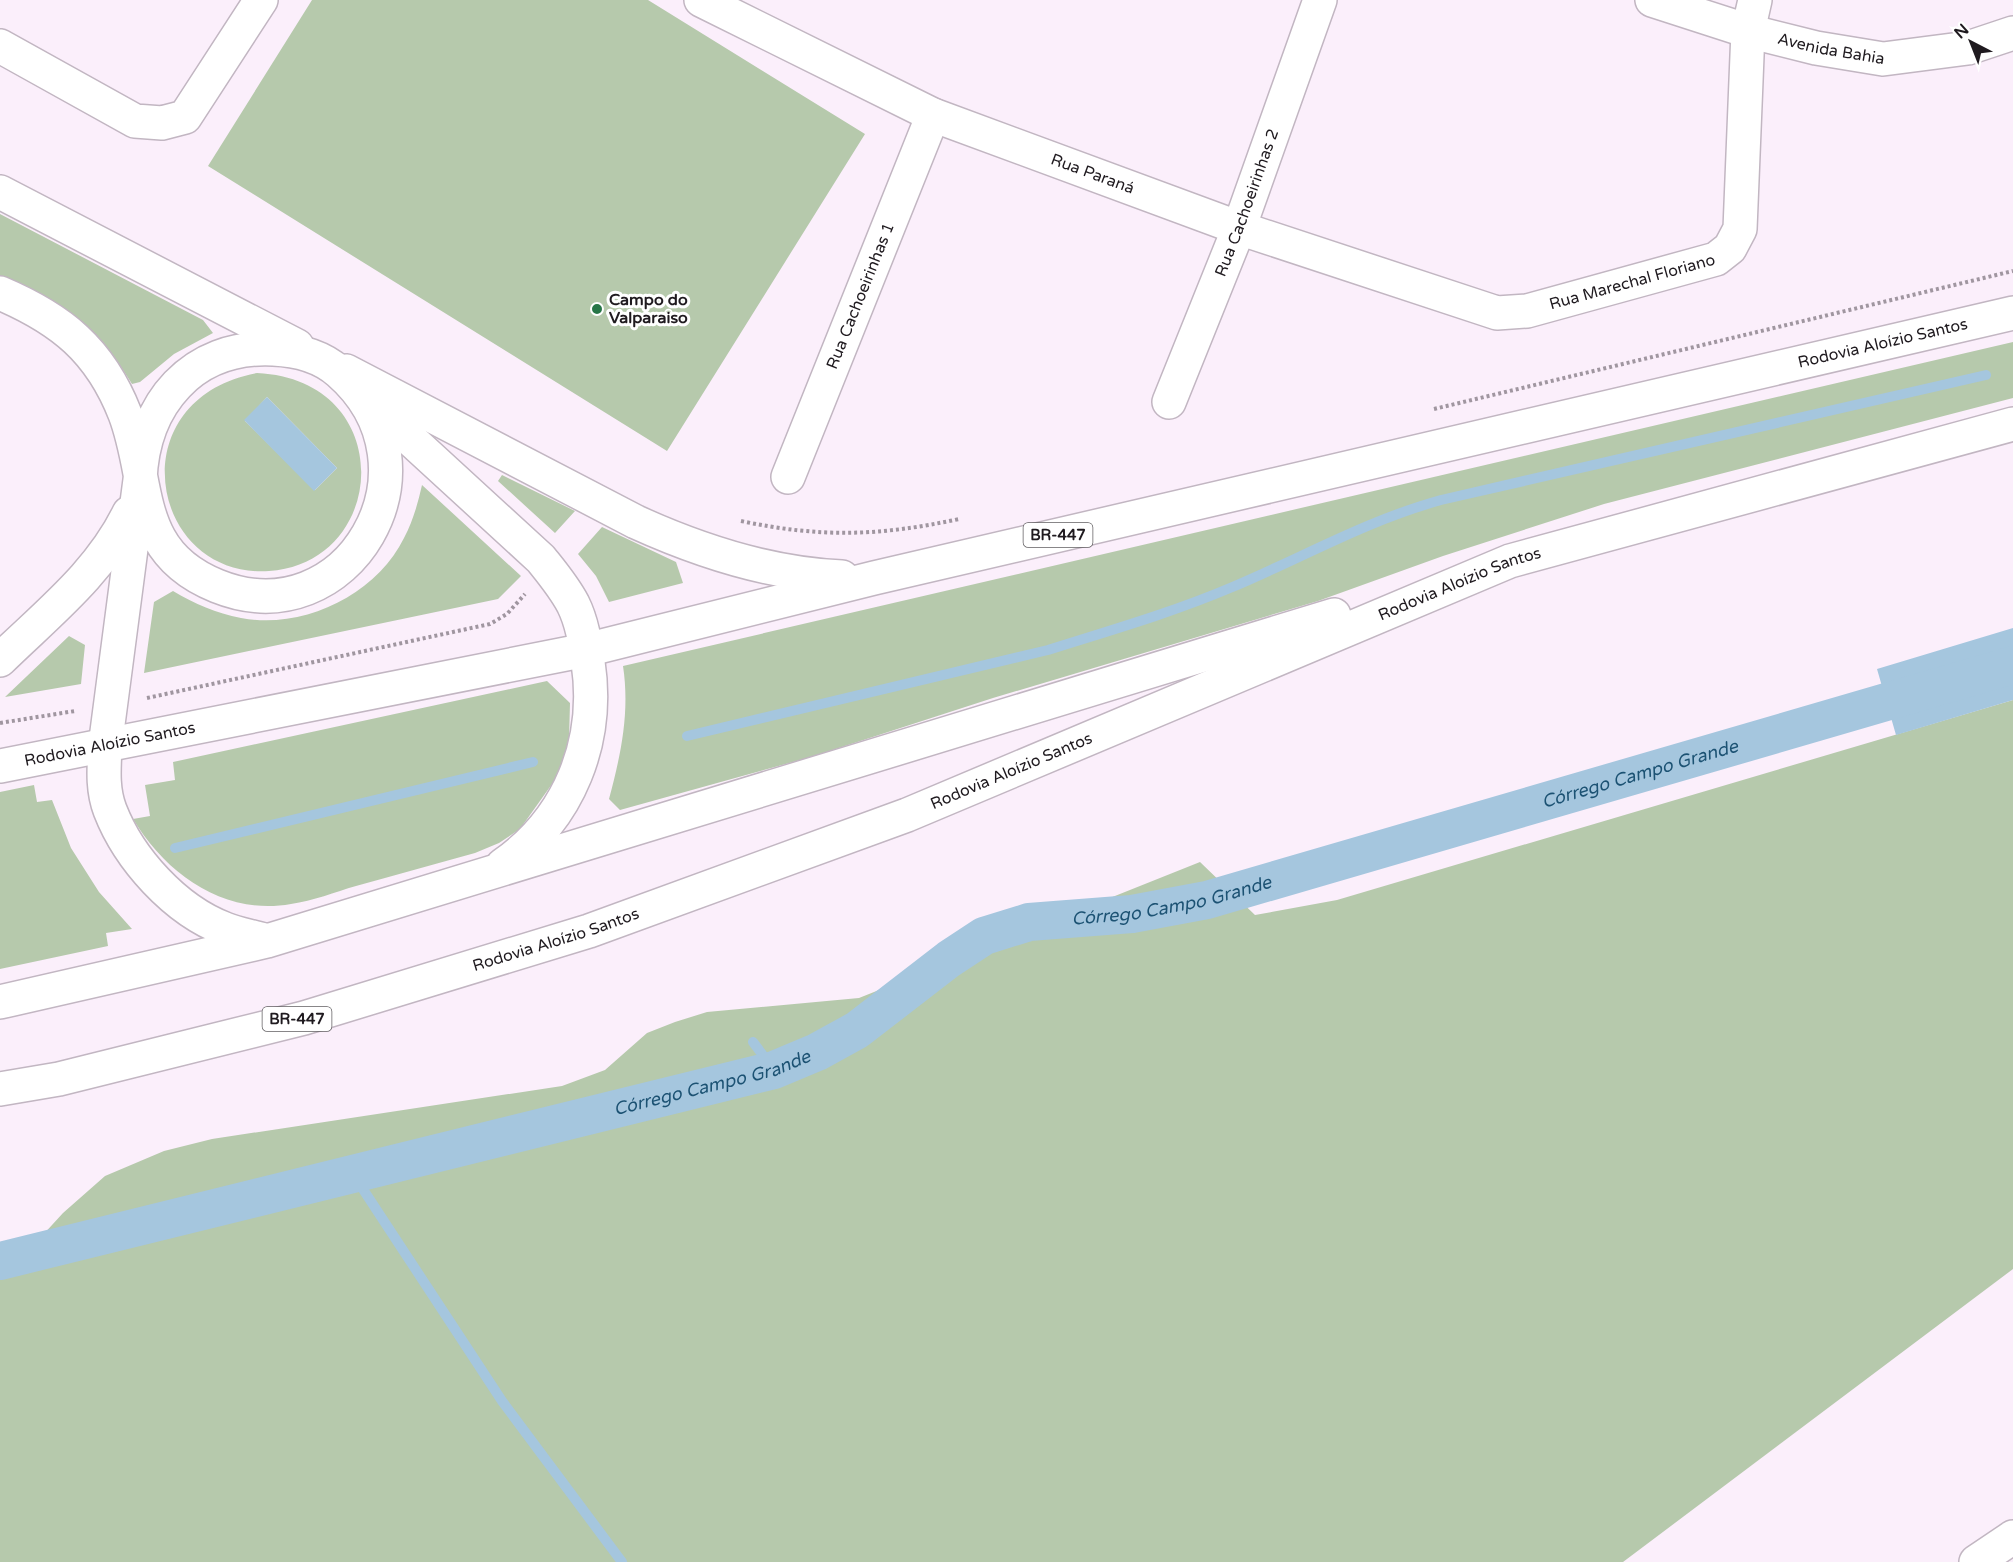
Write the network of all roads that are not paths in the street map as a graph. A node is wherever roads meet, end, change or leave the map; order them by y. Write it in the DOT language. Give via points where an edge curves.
graph roads {
  1 [pos="261,0"];
  2 [pos="701,0"];
  3 [pos="1320,0"];
  4 [pos="1652,0"];
  5 [pos="1755,0"];
  6 [pos="1748,31"];
  7 [pos="2013,33"];
  8 [pos="0,46"];
  9 [pos="933,115"];
  10 [pos="0,192"];
  11 [pos="1239,228"];
  12 [pos="0,293"];
  13 [pos="1497,313"];
  14 [pos="2012,314"];
  15 [pos="324,361"];
  16 [pos="356,389"];
  17 [pos="1169,402"];
  18 [pos="2013,424"];
  19 [pos="788,477"];
  20 [pos="140,480"];
  21 [pos="1510,561"];
  22 [pos="874,578"];
  23 [pos="586,650"];
  24 [pos="0,660"];
  25 [pos="105,747"];
  26 [pos="0,766"];
  27 [pos="489,874"];
  28 [pos="267,941"];
  29 [pos="0,1002"];
  30 [pos="0,1089"];
  31 [pos="2013,1537"];
  32 [pos="1976,1562"];
  1 -- 8 [label="main road" via="185,117 162,123 135,121"];
  2 -- 9 [label="main road, Rua Paraná"];
  3 -- 11 [label="main road, Rua Cachoeirinhas 2"];
  4 -- 6 [label="main road, Avenida Bahia"];
  5 -- 6 [label="main road, Rua Marechal Floriano"];
  6 -- 7 [label="main road, Avenida Bahia" via="1883,59 1968,48"];
  6 -- 13 [label="main road, Rua Marechal Floriano" via="1740,229 1730,248 1716,259 1527,312"];
  9 -- 11 [label="main road, Rua Paraná"];
  9 -- 19 [label="main road, Rua Cachoeirinhas 1"];
  10 -- 15 [label="main road"];
  11 -- 13 [label="main road, Rua Paraná"];
  11 -- 17 [label="main road, Rua Cachoeirinhas 2"];
  12 -- 20 [label="main road" via="55,320 96,363 125,414"];
  14 -- 22 [label="main road, Rodovia Aloízio Santos / BR-447"];
  15 -- 16 [label="main road"];
  15 -- 20 [label="main road" via="291,351 255,348 203,364 162,402 141,453"];
  15 -- 22 [label="main road" via="676,540 768,568"];
  16 -- 20 [label="main road" via="382,436 386,491 365,542 324,579 271,595 244,594 192,573 156,533 145,507"];
  16 -- 23 [label="main road" via="548,568 574,606"];
  18 -- 21 [label="main road, Rodovia Aloízio Santos / BR-447"];
  20 -- 24 [label="main road" via="131,511 97,566"];
  20 -- 25 [label="main road"];
  21 -- 27 [label="main road"];
  21 -- 30 [label="main road, Rodovia Aloízio Santos / BR-447" via="907,815 589,931 304,1018 59,1079"];
  22 -- 23 [label="main road, Rodovia Aloízio Santos / BR-447"];
  23 -- 25 [label="main road, Rodovia Aloízio Santos / BR-447"];
  23 -- 27 [label="main road" via="592,687 591,724 571,786 546,826 520,853"];
  25 -- 26 [label="main road, Rodovia Aloízio Santos / BR-447"];
  25 -- 28 [label="main road" via="103,778 110,809 123,837 149,873 184,906 224,929"];
  27 -- 28 [label="main road"];
  28 -- 29 [label="main road"];
  31 -- 32 [label="main road"];
}
